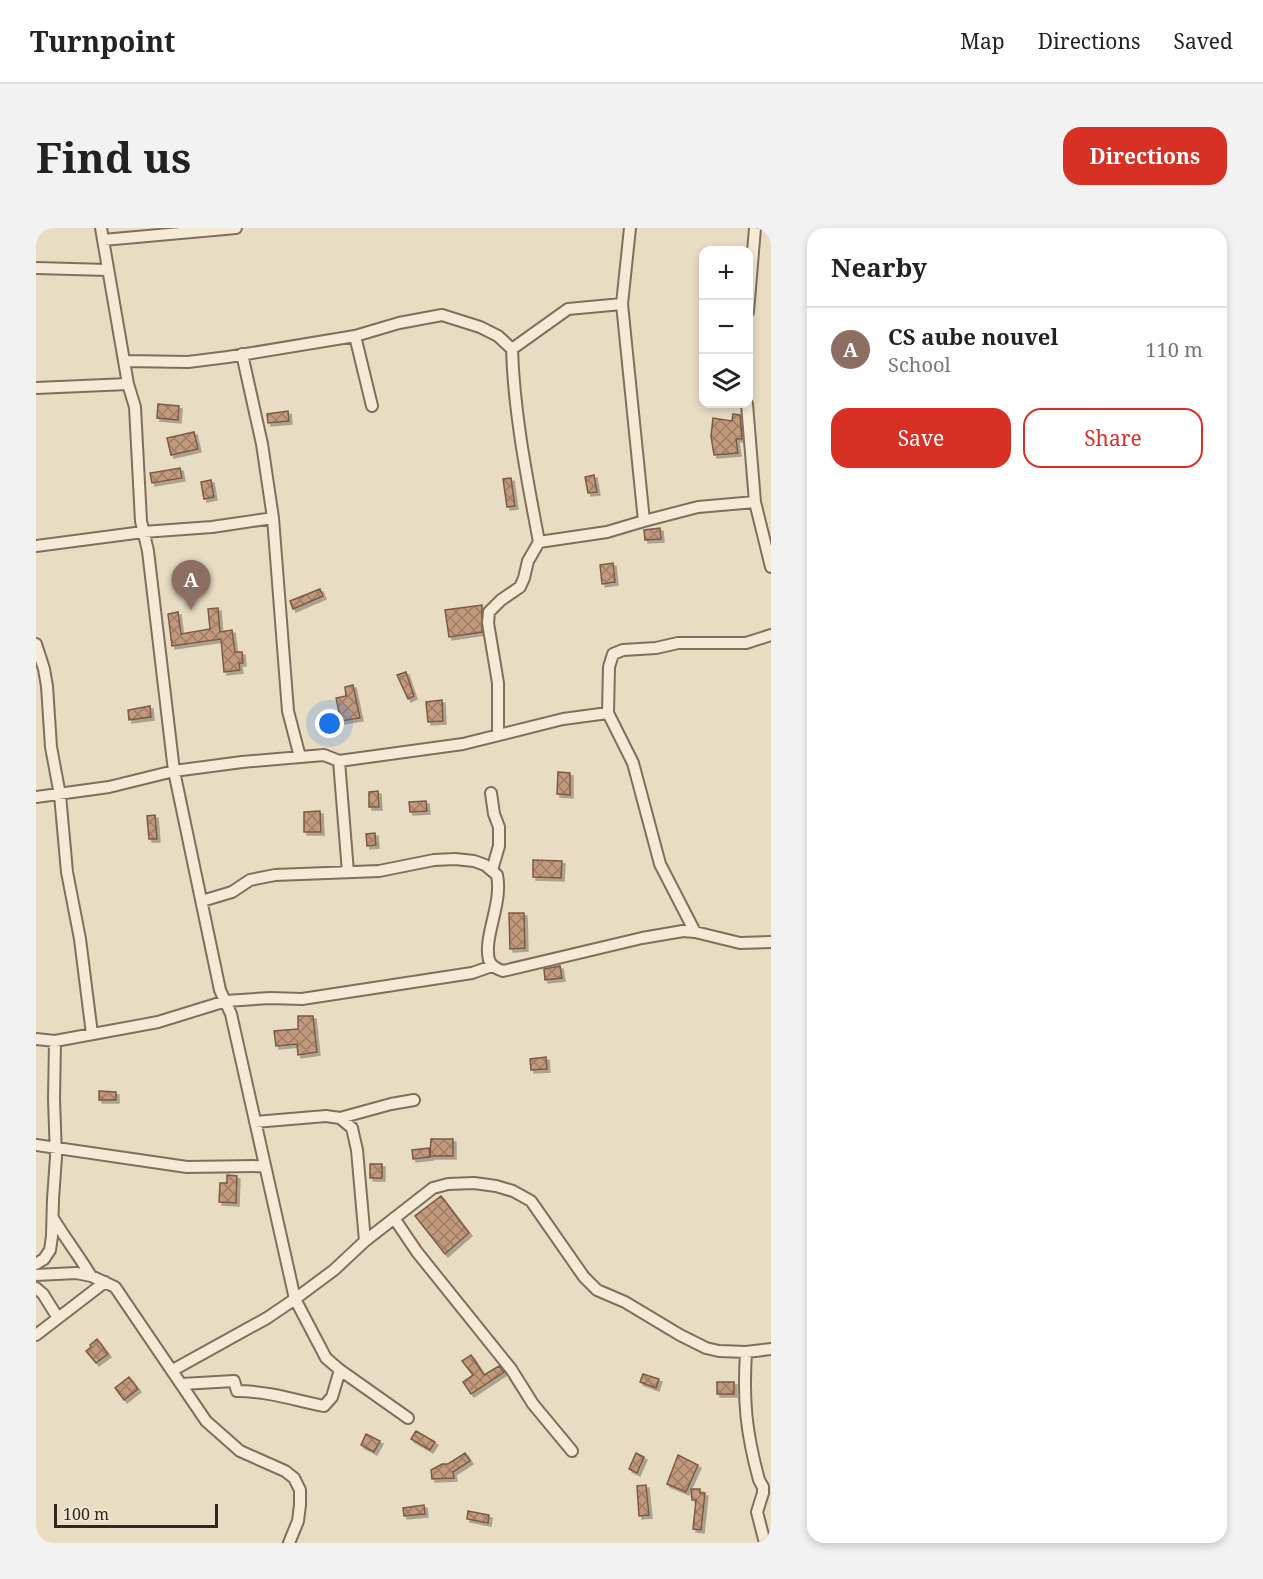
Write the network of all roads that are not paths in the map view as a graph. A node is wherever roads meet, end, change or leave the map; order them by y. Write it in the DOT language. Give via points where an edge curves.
graph roads {
  1 [pos="100,228"];
  2 [pos="236,228"];
  3 [pos="630,228"];
  4 [pos="755,228"];
  5 [pos="103,240"];
  6 [pos="36,268"];
  7 [pos="108,270"];
  8 [pos="749,300"];
  9 [pos="622,304"];
  10 [pos="355,336"];
  11 [pos="512,348"];
  12 [pos="242,354"];
  13 [pos="125,361"];
  14 [pos="128,384"];
  15 [pos="36,388"];
  16 [pos="372,406"];
  17 [pos="747,408"];
  18 [pos="755,502"];
  19 [pos="273,518"];
  20 [pos="644,521"];
  21 [pos="143,532"];
  22 [pos="538,542"];
  23 [pos="36,546"];
  24 [pos="771,567"];
  25 [pos="771,635"];
  26 [pos="36,644"];
  27 [pos="608,713"];
  28 [pos="498,735"];
  29 [pos="300,757"];
  30 [pos="339,761"];
  31 [pos="174,771"];
  32 [pos="491,793"];
  33 [pos="60,795"];
  34 [pos="36,798"];
  35 [pos="492,870"];
  36 [pos="348,872"];
  37 [pos="202,901"];
  38 [pos="695,932"];
  39 [pos="771,942"];
  40 [pos="492,966"];
  41 [pos="226,1001"];
  42 [pos="92,1034"];
  43 [pos="36,1039"];
  44 [pos="55,1041"];
  45 [pos="414,1100"];
  46 [pos="340,1118"];
  47 [pos="255,1122"];
  48 [pos="36,1145"];
  49 [pos="56,1148"];
  50 [pos="265,1166"];
  51 [pos="53,1217"];
  52 [pos="394,1218"];
  53 [pos="365,1241"];
  54 [pos="36,1264"];
  55 [pos="36,1275"];
  56 [pos="91,1276"];
  57 [pos="105,1282"];
  58 [pos="36,1288"];
  59 [pos="295,1299"];
  60 [pos="58,1318"];
  61 [pos="36,1335"];
  62 [pos="771,1349"];
  63 [pos="746,1352"];
  64 [pos="173,1370"];
  65 [pos="340,1370"];
  66 [pos="182,1384"];
  67 [pos="408,1418"];
  68 [pos="572,1451"];
  69 [pos="771,1510"];
  70 [pos="757,1512"];
  71 [pos="289,1543"];
  72 [pos="765,1543"];
  1 -- 5 [label="street"];
  2 -- 5 [label="street"];
  3 -- 9 [label="street"];
  4 -- 8 [label="street"];
  5 -- 7 [label="street"];
  6 -- 7 [label="street"];
  7 -- 13 [label="street"];
  9 -- 11 [label="street" via="568,309"];
  9 -- 20 [label="street"];
  10 -- 11 [label="street" via="442,315 480,327"];
  10 -- 12 [label="street"];
  10 -- 16 [label="street"];
  11 -- 22 [label="street" via="522,450"];
  12 -- 13 [label="street" via="188,362"];
  12 -- 19 [label="street"];
  13 -- 14 [label="street"];
  14 -- 15 [label="street"];
  14 -- 21 [label="street" via="135,407"];
  17 -- 18 [label="street"];
  18 -- 20 [label="street" via="698,507"];
  18 -- 24 [label="street"];
  19 -- 21 [label="street"];
  19 -- 29 [label="street" via="288,711"];
  20 -- 22 [label="street" via="607,532"];
  21 -- 23 [label="street"];
  21 -- 31 [label="street"];
  22 -- 28 [label="street" via="520,587 489,612 498,683"];
  25 -- 27 [label="street" via="746,643 678,644 613,654"];
  26 -- 33 [label="street" via="47,686 52,754"];
  27 -- 28 [label="street" via="562,719"];
  27 -- 38 [label="street" via="633,762 660,864"];
  28 -- 30 [label="street" via="463,744"];
  29 -- 30 [label="street" via="324,755"];
  29 -- 31 [label="street"];
  30 -- 36 [label="street"];
  31 -- 33 [label="street"];
  31 -- 37 [label="street"];
  32 -- 35 [label="street" via="500,837"];
  33 -- 34 [label="street"];
  33 -- 42 [label="street" via="67,872"];
  35 -- 36 [label="street" via="474,861 454,859"];
  35 -- 40 [label="street" via="497,875 498,897 489,948"];
  36 -- 37 [label="street" via="250,879 232,892"];
  37 -- 41 [label="street" via="220,990"];
  38 -- 39 [label="street" via="740,944"];
  38 -- 40 [label="street" via="642,938 511,970"];
  40 -- 41 [label="street" via="472,974 302,999"];
  41 -- 42 [label="street" via="158,1022"];
  41 -- 47 [label="street"];
  42 -- 44 [label="street"];
  43 -- 44 [label="street"];
  44 -- 49 [label="street"];
  45 -- 46 [label="street"];
  46 -- 47 [label="street"];
  46 -- 53 [label="street" via="352,1128 354,1137"];
  47 -- 50 [label="street"];
  48 -- 49 [label="street"];
  49 -- 50 [label="street" via="187,1167"];
  49 -- 51 [label="street"];
  50 -- 59 [label="street"];
  51 -- 54 [label="street" via="50,1250"];
  51 -- 56 [label="street"];
  52 -- 53 [label="street"];
  52 -- 63 [label="street" via="433,1188 448,1184 474,1183 513,1191 531,1201 593,1288 626,1302 706,1348"];
  52 -- 68 [label="street"];
  53 -- 59 [label="street"];
  55 -- 56 [label="street"];
  56 -- 57 [label="street"];
  57 -- 60 [label="street"];
  57 -- 64 [label="street" via="115,1287"];
  58 -- 60 [label="street"];
  59 -- 64 [label="street"];
  59 -- 65 [label="street" via="326,1358"];
  60 -- 61 [label="street"];
  62 -- 63 [label="street"];
  63 -- 70 [label="street" via="746,1427 763,1487"];
  64 -- 66 [label="street"];
  65 -- 66 [label="street" via="332,1397 324,1406 278,1394 237,1391 234,1381"];
  65 -- 67 [label="street"];
  66 -- 71 [label="street" via="206,1421 240,1451 294,1478 300,1490 300,1505"];
  69 -- 70 [label="street"];
  70 -- 72 [label="street"];
}
